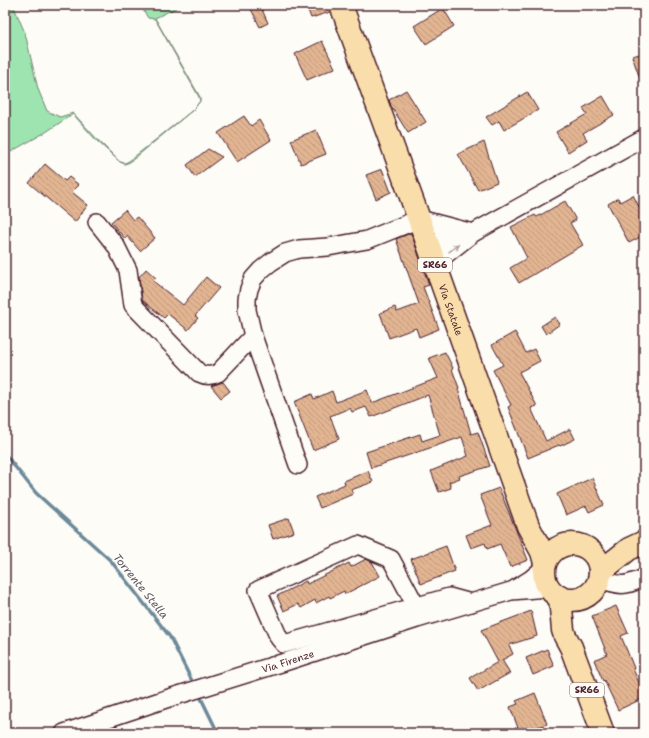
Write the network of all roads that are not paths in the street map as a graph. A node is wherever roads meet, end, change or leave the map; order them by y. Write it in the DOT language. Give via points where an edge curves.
graph roads {
  1 [pos="341,5"];
  2 [pos="643,141"];
  3 [pos="420,219"];
  4 [pos="97,222"];
  5 [pos="456,229"];
  6 [pos="473,233"];
  7 [pos="432,255"];
  8 [pos="253,336"];
  9 [pos="298,465"];
  10 [pos="528,526"];
  11 [pos="564,545"];
  12 [pos="637,546"];
  13 [pos="597,568"];
  14 [pos="644,578"];
  15 [pos="555,583"];
  16 [pos="472,603"];
  17 [pos="416,606"];
  18 [pos="64,733"];
  19 [pos="603,733"];
  1 -- 3 [label="main road, Via Statale / SR66"];
  2 -- 6 [label="street"];
  3 -- 5 [label="street"];
  3 -- 7 [label="main road, Via Statale / SR66"];
  3 -- 8 [label="street" via="367,240 299,249 285,253 271,262 261,270 249,289 247,310"];
  4 -- 8 [label="street" via="116,246 128,270 133,305 199,373 218,373"];
  5 -- 6 [label="street"];
  5 -- 7 [label="street"];
  7 -- 6 [label="street, one-way"];
  7 -- 10 [label="main road, Via Statale / SR66"];
  8 -- 9 [label="street"];
  10 -- 11 [label="main road" via="545,538"];
  10 -- 15 [label="main road, Via Statale / SR66"];
  11 -- 13 [label="main road" via="572,544 586,548"];
  11 -- 15 [label="main road" via="550,555"];
  12 -- 13 [label="main road"];
  13 -- 14 [label="street" via="614,584 625,585"];
  13 -- 15 [label="main road" via="597,586 586,596"];
  15 -- 16 [label="street, Via Firenze" via="531,579 511,591"];
  15 -- 19 [label="main road, Via Statale / SR66" via="563,630"];
  16 -- 17 [label="street" via="449,597"];
  16 -- 18 [label="street, Via Firenze"];
  17 -- 17 [label="street" via="284,644 258,590 358,545 391,559"];
}
